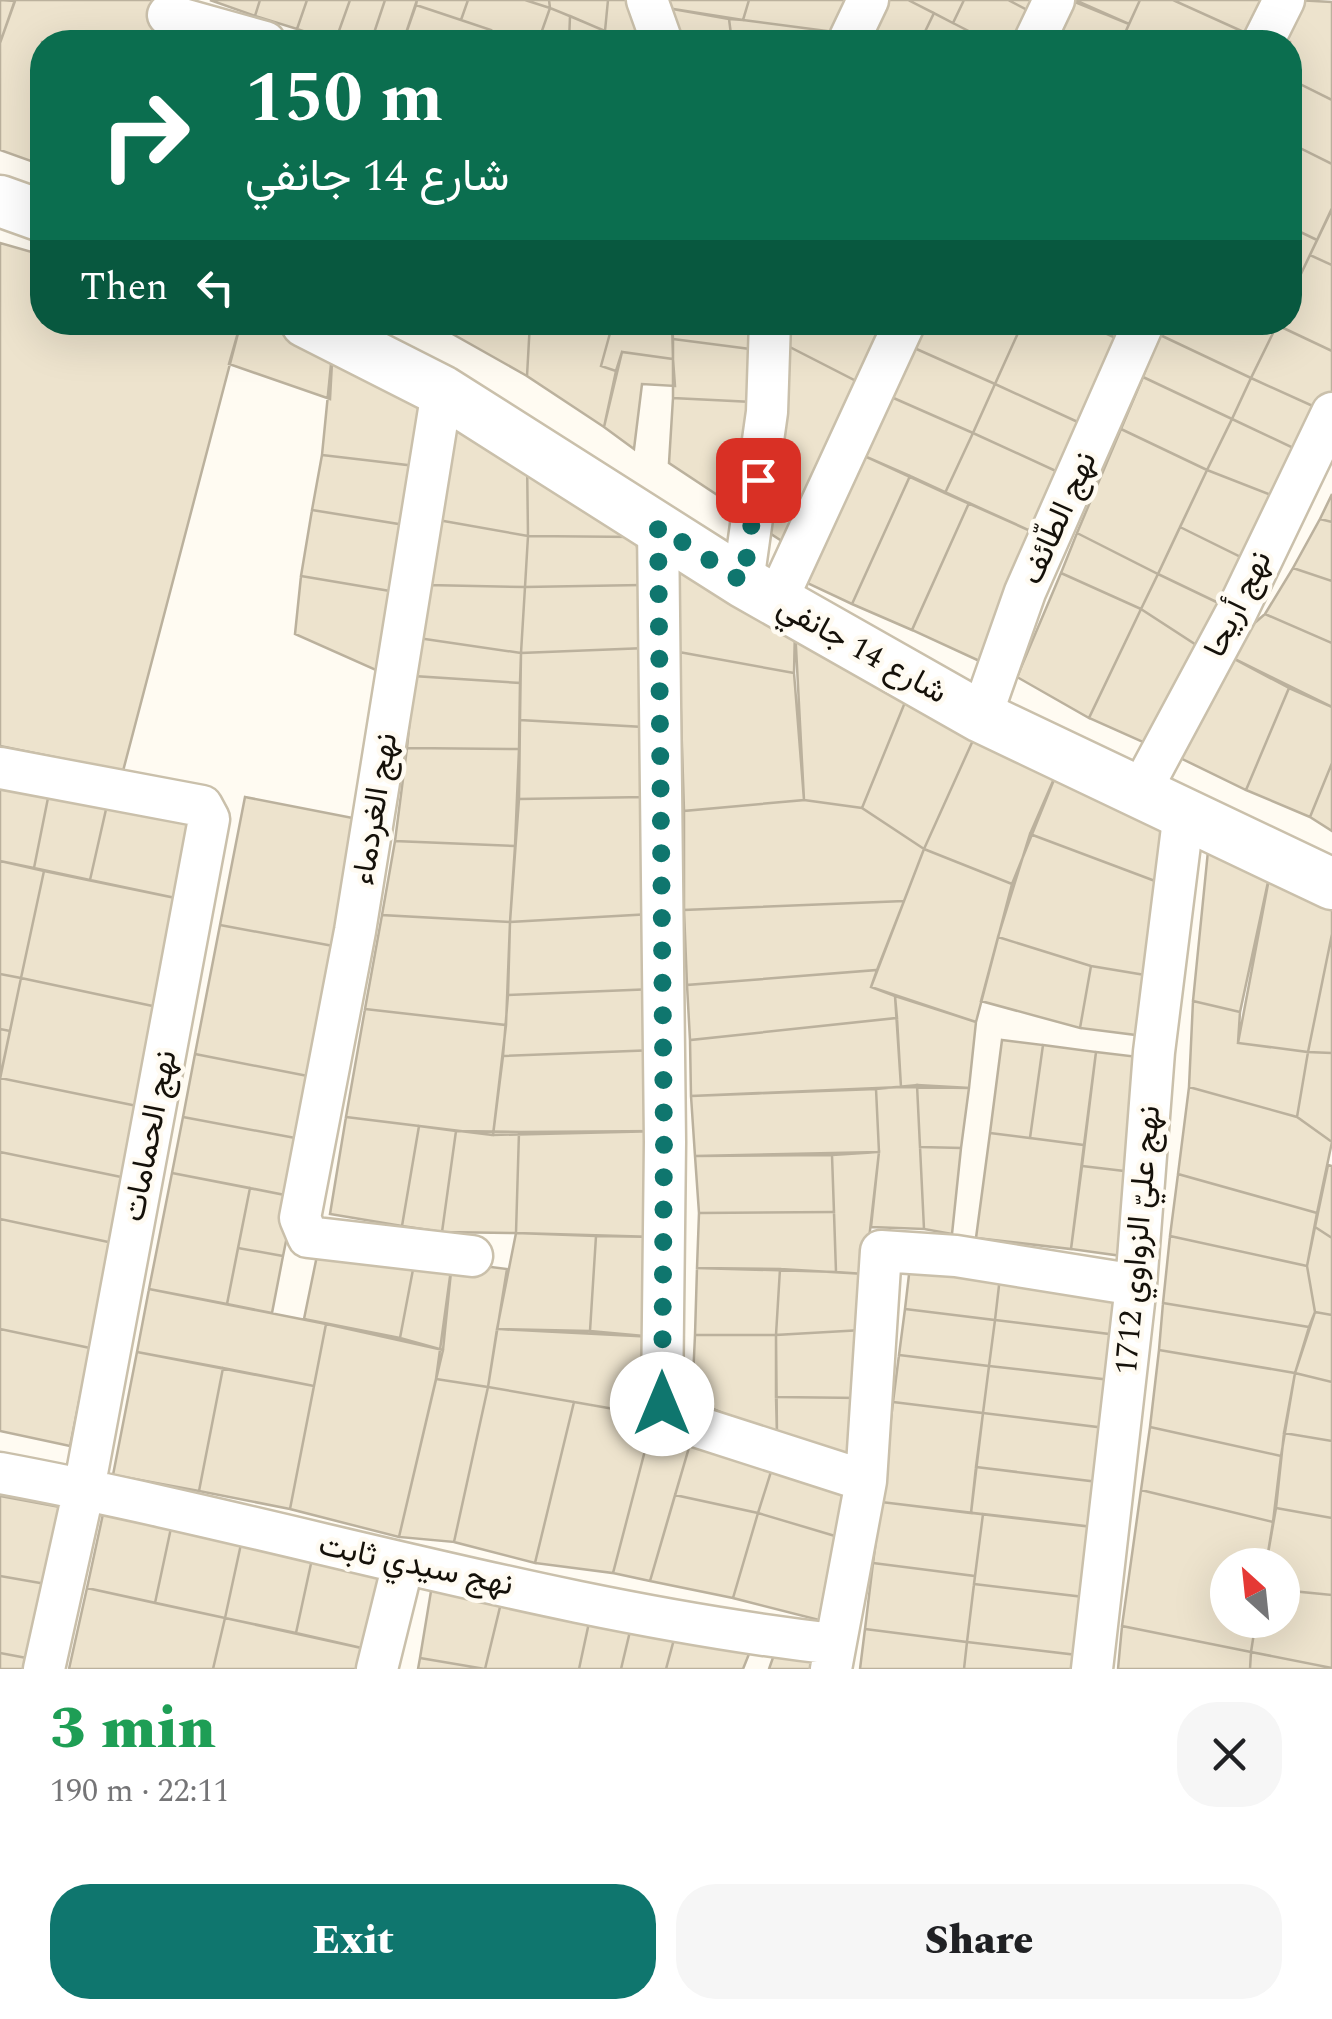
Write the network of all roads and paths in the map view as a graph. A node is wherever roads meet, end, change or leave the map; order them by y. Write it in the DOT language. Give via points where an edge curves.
graph roads {
  1 [pos="647,0"];
  2 [pos="868,0"];
  3 [pos="1054,0"];
  4 [pos="1284,0"];
  5 [pos="166,19"];
  6 [pos="213,30"];
  7 [pos="658,30"];
  8 [pos="854,30"];
  9 [pos="1040,30"];
  10 [pos="1269,30"];
  11 [pos="0,200"];
  12 [pos="30,211"];
  13 [pos="332,335"];
  14 [pos="770,335"];
  15 [pos="898,335"];
  16 [pos="1138,335"];
  17 [pos="442,391"];
  18 [pos="1332,413"];
  19 [pos="658,526"];
  20 [pos="760,592"];
  21 [pos="981,716"];
  22 [pos="0,768"];
  23 [pos="1162,802"];
  24 [pos="1332,884"];
  25 [pos="472,1256"];
  26 [pos="1136,1285"];
  27 [pos="0,1473"];
  28 [pos="866,1481"];
  29 [pos="84,1488"];
  30 [pos="402,1564"];
  31 [pos="764,1653"];
  32 [pos="833,1656"];
  33 [pos="44,1669"];
  34 [pos="377,1669"];
  35 [pos="1092,1669"];
  1 -- 7 [label="street"];
  2 -- 8 [label="street"];
  3 -- 9 [label="street"];
  4 -- 10 [label="street"];
  5 -- 6 [label="street"];
  11 -- 12 [label="street"];
  13 -- 17 [label="street, شارع 14 جانفي"];
  14 -- 20 [label="street"];
  15 -- 20 [label="street"];
  16 -- 21 [label="street, نهج الطّائف" via="1025,592"];
  17 -- 19 [label="street, شارع 14 جانفي"];
  17 -- 25 [label="street, نهج الغردماء" via="301,1226 308,1237"];
  18 -- 23 [label="street, نهج أريحا" via="1236,613"];
  19 -- 20 [label="street, شارع 14 جانفي"];
  19 -- 28 [label="street" via="662,1404 670,1418"];
  20 -- 21 [label="street, شارع 14 جانفي"];
  21 -- 23 [label="street, شارع 14 جانفي"];
  22 -- 29 [label="street, نهج الحمامات" via="202,806 209,819"];
  23 -- 24 [label="street, شارع 14 جانفي"];
  23 -- 26 [label="street, نهج عليّ الزواوي 1712" via="1154,1052"];
  26 -- 28 [label="street" via="884,1248"];
  26 -- 35 [label="street, نهج عليّ الزواوي 1712"];
  27 -- 29 [label="street, نهج سيدي ثابت"];
  28 -- 32 [label="street"];
  29 -- 30 [label="street, نهج سيدي ثابت"];
  29 -- 33 [label="street, نهج الحمامات"];
  30 -- 31 [label="street, نهج سيدي ثابت"];
  30 -- 34 [label="street"];
  31 -- 32 [label="street, نهج سيدي ثابت"];
}
